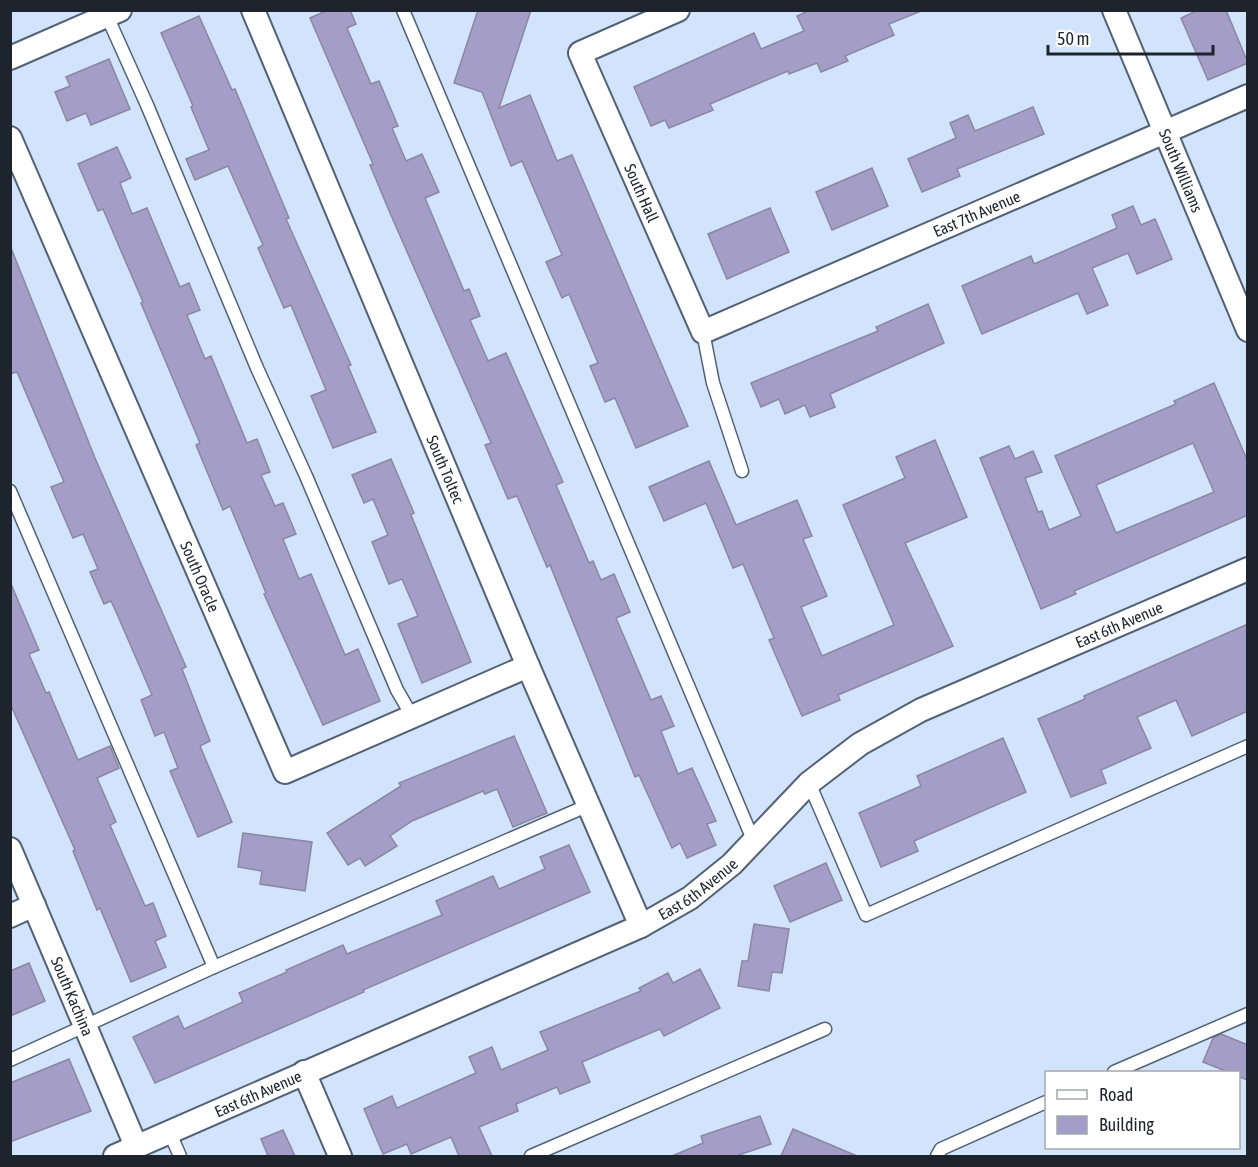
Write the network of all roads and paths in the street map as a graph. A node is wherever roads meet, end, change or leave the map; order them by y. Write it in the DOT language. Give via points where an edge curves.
graph roads {
  1 [pos="253,10"];
  2 [pos="403,10"];
  3 [pos="678,10"];
  4 [pos="1114,10"];
  5 [pos="113,14"];
  6 [pos="10,58"];
  7 [pos="1248,96"];
  8 [pos="1164,131"];
  9 [pos="10,138"];
  10 [pos="1248,330"];
  11 [pos="703,332"];
  12 [pos="742,471"];
  13 [pos="10,491"];
  14 [pos="1248,569"];
  15 [pos="528,666"];
  16 [pos="412,716"];
  17 [pos="1248,746"];
  18 [pos="809,783"];
  19 [pos="589,805"];
  20 [pos="754,842"];
  21 [pos="10,849"];
  22 [pos="34,905"];
  23 [pos="10,916"];
  24 [pos="641,926"];
  25 [pos="214,967"];
  26 [pos="1248,1014"];
  27 [pos="86,1027"];
  28 [pos="825,1029"];
  29 [pos="10,1060"];
  30 [pos="1116,1071"];
  31 [pos="304,1072"];
  32 [pos="1045,1103"];
  33 [pos="169,1131"];
  34 [pos="136,1146"];
  35 [pos="114,1156"];
  36 [pos="180,1156"];
  37 [pos="340,1156"];
  38 [pos="531,1156"];
  39 [pos="937,1156"];
  1 -- 15 [label="street, South Toltec"];
  2 -- 20 [label="lane"];
  3 -- 11 [label="street, South Hall" via="580,53"];
  4 -- 8 [label="street, South Williams"];
  5 -- 6 [label="street"];
  5 -- 16 [label="lane" via="257,368 397,690"];
  7 -- 8 [label="street, East 7th Avenue"];
  8 -- 10 [label="street, South Williams"];
  8 -- 11 [label="street, East 7th Avenue"];
  9 -- 16 [label="street, South Oracle" via="285,772"];
  11 -- 12 [label="lane" via="713,383"];
  13 -- 25 [label="lane"];
  14 -- 18 [label="street, East 6th Avenue" via="921,710 860,744"];
  15 -- 16 [label="street, South Oracle"];
  15 -- 19 [label="street, South Toltec"];
  17 -- 18 [label="lane" via="866,915"];
  18 -- 20 [label="street, East 6th Avenue"];
  19 -- 24 [label="street, South Toltec"];
  19 -- 25 [label="lane"];
  20 -- 24 [label="street, East 6th Avenue" via="690,898"];
  21 -- 22 [label="street, South Kachina"];
  22 -- 23 [label="street"];
  22 -- 27 [label="street, South Kachina"];
  24 -- 31 [label="street, East 6th Avenue"];
  25 -- 27 [label="lane"];
  26 -- 30 [label="lane"];
  27 -- 29 [label="lane"];
  27 -- 34 [label="street, South Kachina"];
  28 -- 38 [label="lane"];
  31 -- 33 [label="street, East 6th Avenue"];
  31 -- 37 [label="street"];
  32 -- 39 [label="lane" via="941,1149"];
  33 -- 34 [label="street, East 6th Avenue"];
  33 -- 36 [label="lane"];
  34 -- 35 [label="street, East 6th Avenue"];
}
